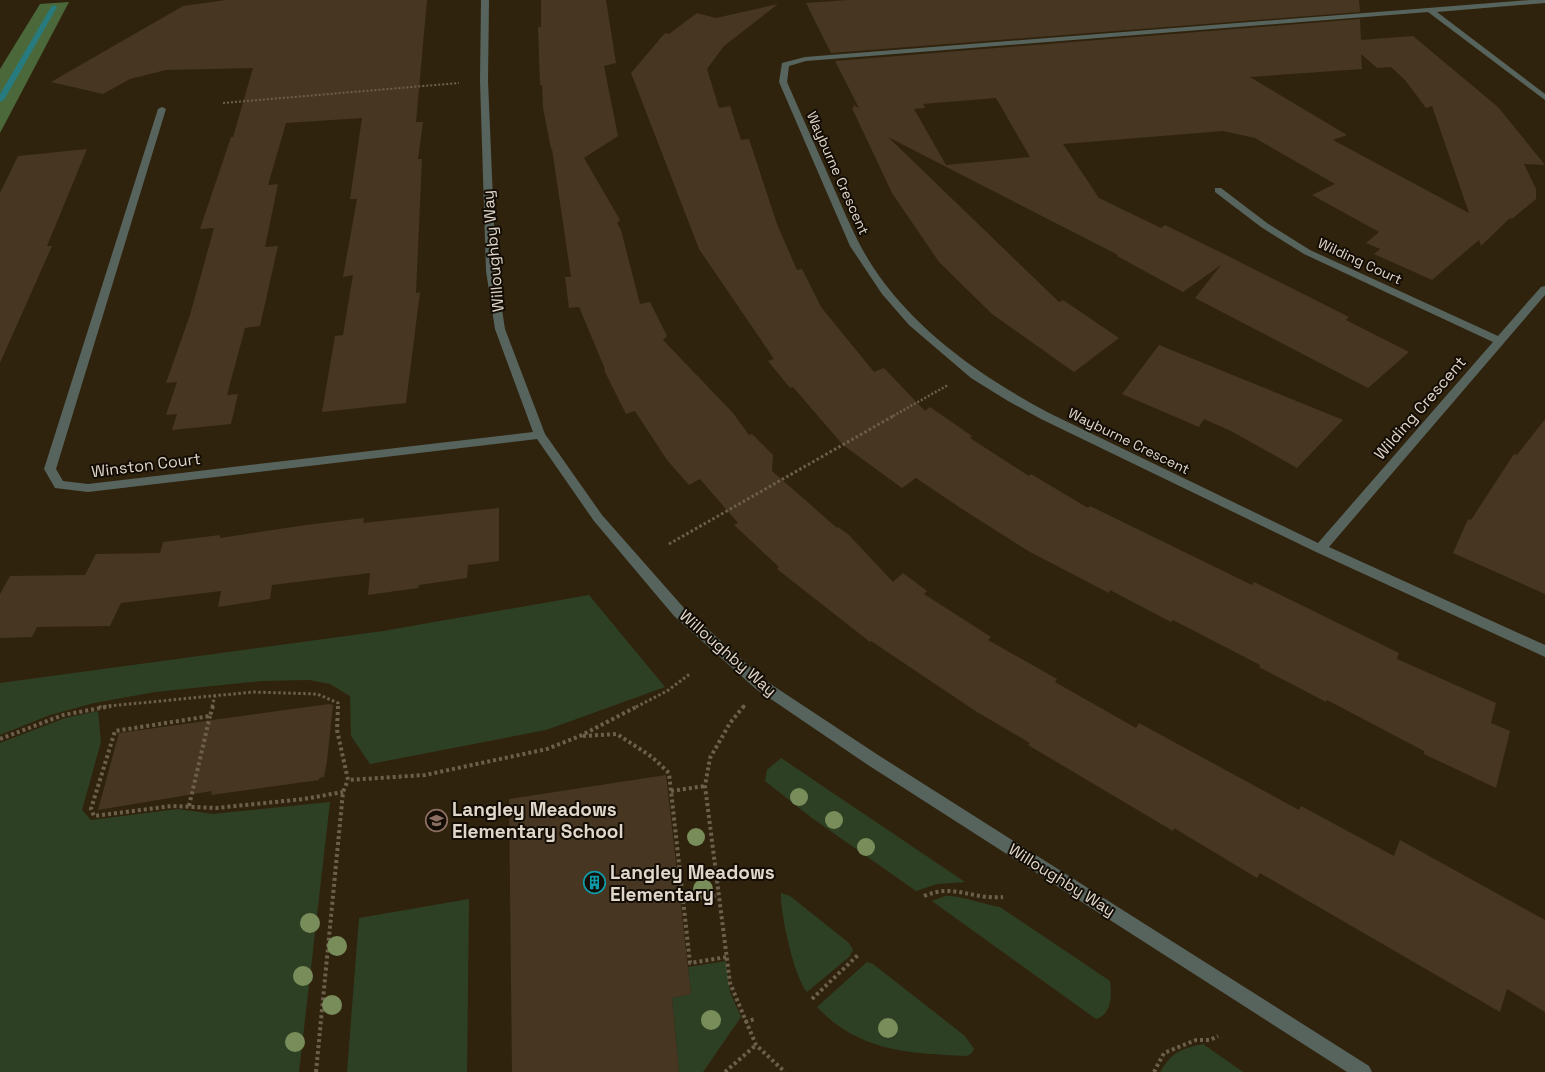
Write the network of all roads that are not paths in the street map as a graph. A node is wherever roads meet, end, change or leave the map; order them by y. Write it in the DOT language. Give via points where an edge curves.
graph roads {
  1 [pos="485,0"];
  2 [pos="1545,1"];
  3 [pos="1430,10"];
  4 [pos="1545,98"];
  5 [pos="162,109"];
  6 [pos="1218,190"];
  7 [pos="1545,289"];
  8 [pos="1499,341"];
  9 [pos="540,435"];
  10 [pos="1320,549"];
  11 [pos="1545,652"];
  12 [pos="1363,1072"];
  1 -- 9 [label="street, Willoughby Way" via="484,81 491,271 500,328"];
  2 -- 3 [label="street, Wayburne Crescent"];
  3 -- 4 [label="street"];
  3 -- 10 [label="street, Wayburne Crescent" via="805,59 785,65 782,82 855,246 869,269 913,323 970,372 1045,416"];
  5 -- 9 [label="street, Winston Court" via="50,469 60,485 88,488"];
  6 -- 8 [label="street, Wilding Court" via="1307,252"];
  7 -- 8 [label="street, Wilding Crescent"];
  8 -- 10 [label="street, Wilding Crescent"];
  9 -- 12 [label="street, Willoughby Way" via="598,518 679,612 761,685 873,760"];
  10 -- 11 [label="street, Wayburne Crescent"];
}
